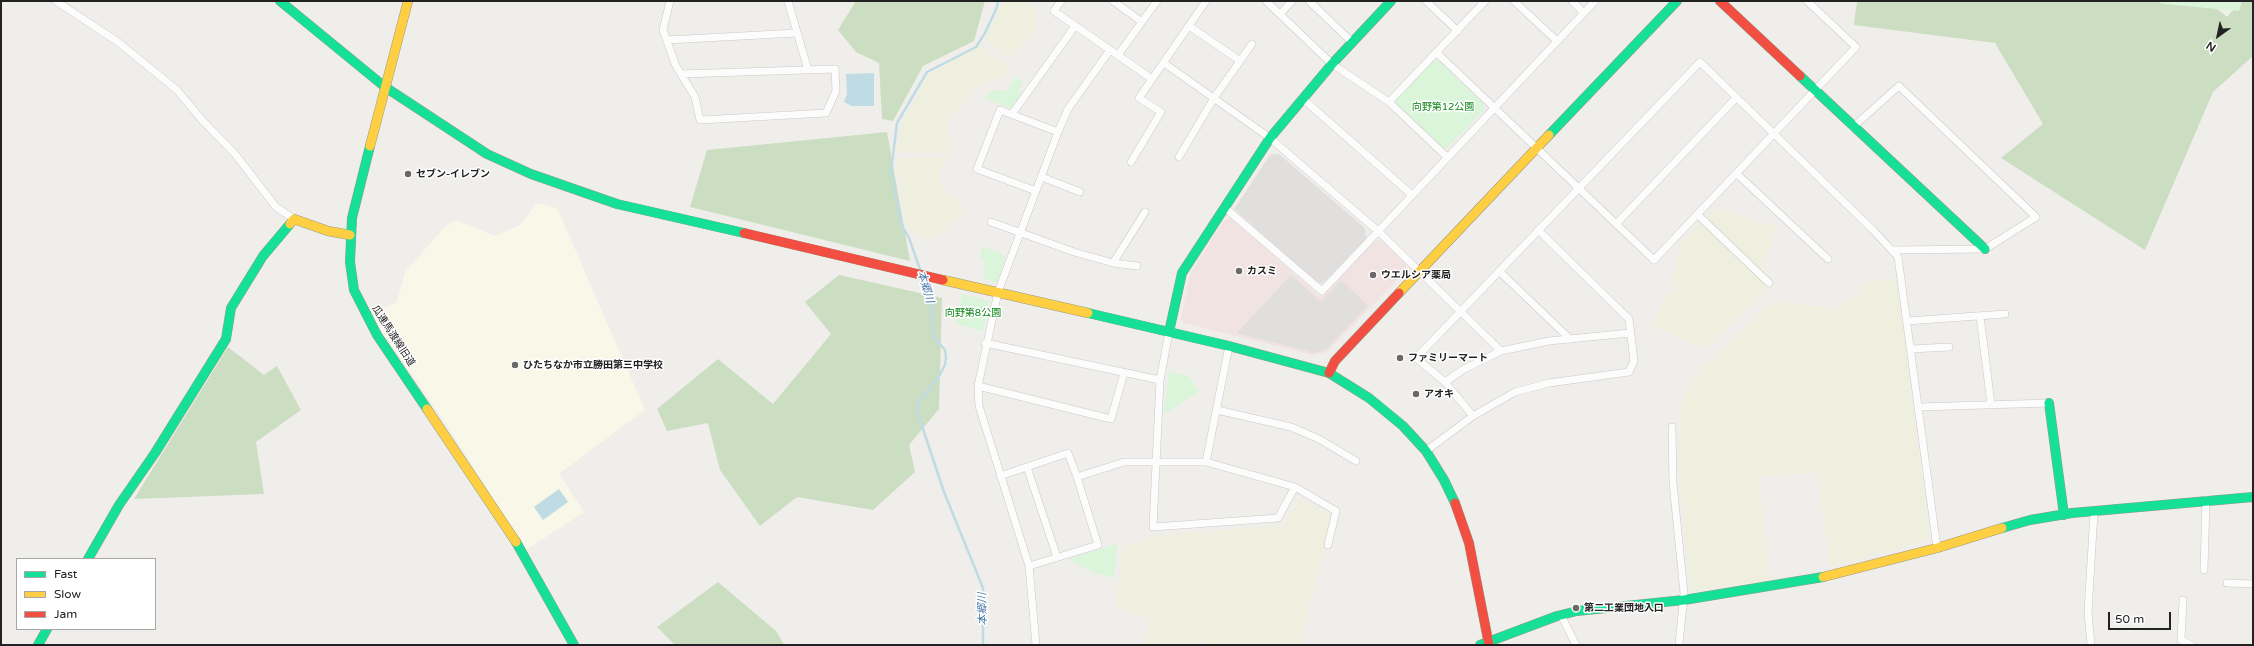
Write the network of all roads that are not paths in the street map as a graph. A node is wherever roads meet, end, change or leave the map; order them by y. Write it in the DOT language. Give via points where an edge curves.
graph roads {
  1 [pos="56,1"];
  2 [pos="280,1"];
  3 [pos="408,1"];
  4 [pos="670,1"];
  5 [pos="788,1"];
  6 [pos="1061,1"];
  7 [pos="1113,1"];
  8 [pos="1157,1"];
  9 [pos="1206,1"];
  10 [pos="1266,1"];
  11 [pos="1292,1"];
  12 [pos="1391,1"];
  13 [pos="1426,1"];
  14 [pos="1485,1"];
  15 [pos="1514,1"];
  16 [pos="1572,1"];
  17 [pos="1595,1"];
  18 [pos="1677,1"];
  19 [pos="1720,1"];
  20 [pos="1807,1"];
  21 [pos="1314,3"];
  22 [pos="1281,13"];
  23 [pos="1584,13"];
  24 [pos="1142,22"];
  25 [pos="1075,26"];
  26 [pos="1189,26"];
  27 [pos="1458,31"];
  28 [pos="797,33"];
  29 [pos="667,40"];
  30 [pos="1557,41"];
  31 [pos="1352,42"];
  32 [pos="1252,44"];
  33 [pos="1110,50"];
  34 [pos="1437,53"];
  35 [pos="1118,55"];
  36 [pos="1239,60"];
  37 [pos="1164,63"];
  38 [pos="1332,64"];
  39 [pos="808,70"];
  40 [pos="681,74"];
  41 [pos="1152,79"];
  42 [pos="385,86"];
  43 [pos="1816,92"];
  44 [pos="1214,98"];
  45 [pos="1302,98"];
  46 [pos="1736,98"];
  47 [pos="1389,102"];
  48 [pos="1496,108"];
  49 [pos="1012,114"];
  50 [pos="1853,127"];
  51 [pos="1058,132"];
  52 [pos="1774,133"];
  53 [pos="1270,138"];
  54 [pos="1537,147"];
  55 [pos="1179,156"];
  56 [pos="1447,157"];
  57 [pos="1131,162"];
  58 [pos="1736,173"];
  59 [pos="1042,177"];
  60 [pos="1579,187"];
  61 [pos="1036,190"];
  62 [pos="1080,192"];
  63 [pos="1412,195"];
  64 [pos="1224,207"];
  65 [pos="1145,212"];
  66 [pos="1697,214"];
  67 [pos="294,219"];
  68 [pos="991,222"];
  69 [pos="1616,223"];
  70 [pos="1538,230"];
  71 [pos="1378,231"];
  72 [pos="1019,233"];
  73 [pos="350,235"];
  74 [pos="1985,249"];
  75 [pos="1892,250"];
  76 [pos="1828,259"];
  77 [pos="1113,263"];
  78 [pos="1137,266"];
  79 [pos="1420,271"];
  80 [pos="1499,271"];
  81 [pos="1769,283"];
  82 [pos="998,292"];
  83 [pos="1461,311"];
  84 [pos="2005,314"];
  85 [pos="1980,316"];
  86 [pos="1907,321"];
  87 [pos="1170,332"];
  88 [pos="1630,334"];
  89 [pos="1570,339"];
  90 [pos="985,343"];
  91 [pos="1229,346"];
  92 [pos="1949,347"];
  93 [pos="1911,349"];
  94 [pos="1501,350"];
  95 [pos="1124,373"];
  96 [pos="1329,373"];
  97 [pos="1160,380"];
  98 [pos="1445,382"];
  99 [pos="978,386"];
  100 [pos="2049,402"];
  101 [pos="1991,404"];
  102 [pos="1919,407"];
  103 [pos="1217,410"];
  104 [pos="1473,416"];
  105 [pos="1672,427"];
  106 [pos="1426,451"];
  107 [pos="1356,461"];
  108 [pos="1206,462"];
  109 [pos="1156,463"];
  110 [pos="1027,467"];
  111 [pos="1000,476"];
  112 [pos="1077,477"];
  113 [pos="1295,487"];
  114 [pos="2253,497"];
  115 [pos="2206,500"];
  116 [pos="2094,512"];
  117 [pos="2064,515"];
  118 [pos="1328,545"];
  119 [pos="1937,548"];
  120 [pos="1057,557"];
  121 [pos="89,558"];
  122 [pos="1029,566"];
  123 [pos="2204,570"];
  124 [pos="2226,583"];
  125 [pos="2253,584"];
  126 [pos="1684,600"];
  127 [pos="2183,600"];
  128 [pos="1561,615"];
  129 [pos="46,630"];
  130 [pos="1486,644"];
  131 [pos="38,645"];
  132 [pos="574,645"];
  133 [pos="1036,645"];
  134 [pos="1576,645"];
  135 [pos="1679,645"];
  136 [pos="2091,645"];
  137 [pos="2191,645"];
  1 -- 67 [label="street" via="118,42 166,80 235,154 276,207"];
  2 -- 42 [label="street"];
  3 -- 42 [label="street, 瓜連馬渡線旧道"];
  4 -- 29 [label="street" via="663,30"];
  5 -- 28 [label="street"];
  6 -- 25 [label="street" via="1054,12"];
  7 -- 24 [label="street"];
  8 -- 24 [label="street"];
  9 -- 26 [label="street"];
  10 -- 22 [label="street"];
  11 -- 22 [label="street"];
  12 -- 31 [label="street"];
  13 -- 27 [label="street"];
  14 -- 27 [label="street"];
  15 -- 30 [label="street"];
  16 -- 23 [label="street"];
  17 -- 23 [label="street"];
  18 -- 54 [label="street"];
  19 -- 43 [label="street"];
  20 -- 43 [label="street" via="1856,47"];
  21 -- 31 [label="street"];
  22 -- 38 [label="street"];
  23 -- 30 [label="street"];
  24 -- 35 [label="street"];
  25 -- 33 [label="street"];
  25 -- 49 [label="street"];
  26 -- 36 [label="street"];
  26 -- 37 [label="street"];
  27 -- 34 [label="street"];
  28 -- 29 [label="street"];
  28 -- 39 [label="street"];
  29 -- 40 [label="street"];
  30 -- 48 [label="street"];
  31 -- 38 [label="street"];
  32 -- 36 [label="street"];
  33 -- 35 [label="street"];
  33 -- 51 [label="street" via="1068,110"];
  34 -- 47 [label="street"];
  34 -- 48 [label="street"];
  35 -- 41 [label="street"];
  36 -- 44 [label="street"];
  37 -- 41 [label="street"];
  37 -- 44 [label="street"];
  38 -- 45 [label="street"];
  38 -- 47 [label="street"];
  39 -- 40 [label="street"];
  39 -- 40 [label="street" via="835,69 836,91 826,113 700,120 695,98"];
  41 -- 57 [label="street" via="1139,98 1161,112"];
  42 -- 73 [label="street, 瓜連馬渡線旧道"];
  42 -- 82 [label="street" via="487,154 531,174 617,204"];
  43 -- 50 [label="street"];
  43 -- 52 [label="street"];
  44 -- 53 [label="street"];
  44 -- 55 [label="street"];
  45 -- 53 [label="street"];
  45 -- 63 [label="street"];
  46 -- 52 [label="street"];
  46 -- 60 [label="street" via="1700,62"];
  46 -- 69 [label="street"];
  47 -- 56 [label="street"];
  48 -- 54 [label="street"];
  48 -- 56 [label="street"];
  49 -- 51 [label="street"];
  49 -- 61 [label="street" via="1000,110 977,169"];
  50 -- 74 [label="street"];
  50 -- 74 [label="street" via="1899,86 2036,217"];
  51 -- 59 [label="street"];
  52 -- 58 [label="street"];
  52 -- 75 [label="street"];
  53 -- 64 [label="street"];
  53 -- 71 [label="street"];
  54 -- 60 [label="street"];
  54 -- 79 [label="street"];
  56 -- 63 [label="street"];
  58 -- 66 [label="street"];
  58 -- 76 [label="street"];
  59 -- 61 [label="street"];
  59 -- 62 [label="street"];
  60 -- 69 [label="street"];
  60 -- 70 [label="street"];
  61 -- 72 [label="street"];
  63 -- 71 [label="street"];
  64 -- 71 [label="street" via="1322,291"];
  64 -- 87 [label="street" via="1182,273"];
  65 -- 77 [label="street"];
  66 -- 69 [label="street" via="1654,260"];
  66 -- 81 [label="street"];
  67 -- 73 [label="street" via="328,231"];
  67 -- 121 [label="street" via="263,256 238,294 231,308 226,339"];
  68 -- 72 [label="street"];
  70 -- 80 [label="street"];
  70 -- 88 [label="street" via="1629,319"];
  71 -- 79 [label="street"];
  72 -- 77 [label="street"];
  72 -- 82 [label="street"];
  73 -- 132 [label="street, 瓜連馬渡線旧道" via="354,290 364,314 526,557"];
  74 -- 75 [label="street"];
  75 -- 86 [label="street" via="1898,258"];
  77 -- 78 [label="street"];
  79 -- 83 [label="street"];
  79 -- 96 [label="street" via="1336,361"];
  80 -- 83 [label="street"];
  80 -- 89 [label="street"];
  82 -- 87 [label="street"];
  82 -- 90 [label="street"];
  83 -- 94 [label="street"];
  83 -- 98 [label="street" via="1416,358"];
  84 -- 85 [label="street"];
  85 -- 86 [label="street"];
  85 -- 101 [label="street"];
  86 -- 93 [label="street"];
  87 -- 91 [label="street"];
  87 -- 97 [label="street"];
  88 -- 89 [label="street"];
  88 -- 104 [label="street" via="1634,361 1629,372 1548,383 1515,392"];
  89 -- 94 [label="street"];
  90 -- 95 [label="street"];
  90 -- 99 [label="street"];
  91 -- 96 [label="street"];
  91 -- 103 [label="street"];
  92 -- 93 [label="street"];
  93 -- 102 [label="street"];
  94 -- 98 [label="street"];
  95 -- 97 [label="street"];
  95 -- 99 [label="street" via="1111,419"];
  96 -- 106 [label="street" via="1387,412"];
  97 -- 109 [label="street"];
  98 -- 104 [label="street"];
  99 -- 111 [label="street" via="979,406"];
  100 -- 101 [label="street"];
  100 -- 117 [label="street"];
  101 -- 102 [label="street"];
  102 -- 119 [label="street"];
  103 -- 107 [label="street" via="1291,427 1319,439"];
  103 -- 108 [label="street"];
  104 -- 106 [label="street"];
  105 -- 126 [label="street" via="1673,483"];
  106 -- 130 [label="street" via="1458,508 1469,543"];
  108 -- 109 [label="street"];
  108 -- 113 [label="street"];
  109 -- 112 [label="street" via="1124,462"];
  109 -- 113 [label="street" via="1153,527 1278,518"];
  110 -- 111 [label="street"];
  110 -- 112 [label="street" via="1068,453"];
  110 -- 120 [label="street"];
  111 -- 122 [label="street"];
  112 -- 120 [label="street" via="1098,545"];
  113 -- 118 [label="street" via="1336,511"];
  114 -- 115 [label="street"];
  115 -- 116 [label="street"];
  115 -- 123 [label="street"];
  116 -- 117 [label="street"];
  116 -- 136 [label="street" via="2088,612"];
  117 -- 119 [label="street" via="2030,520"];
  119 -- 126 [label="street" via="1809,580"];
  120 -- 122 [label="street"];
  122 -- 133 [label="street"];
  124 -- 125 [label="street"];
  126 -- 128 [label="street"];
  126 -- 135 [label="street"];
  127 -- 137 [label="street" via="2181,640"];
  128 -- 130 [label="street"];
  128 -- 134 [label="street"];
  129 -- 131 [label="street"];
}
